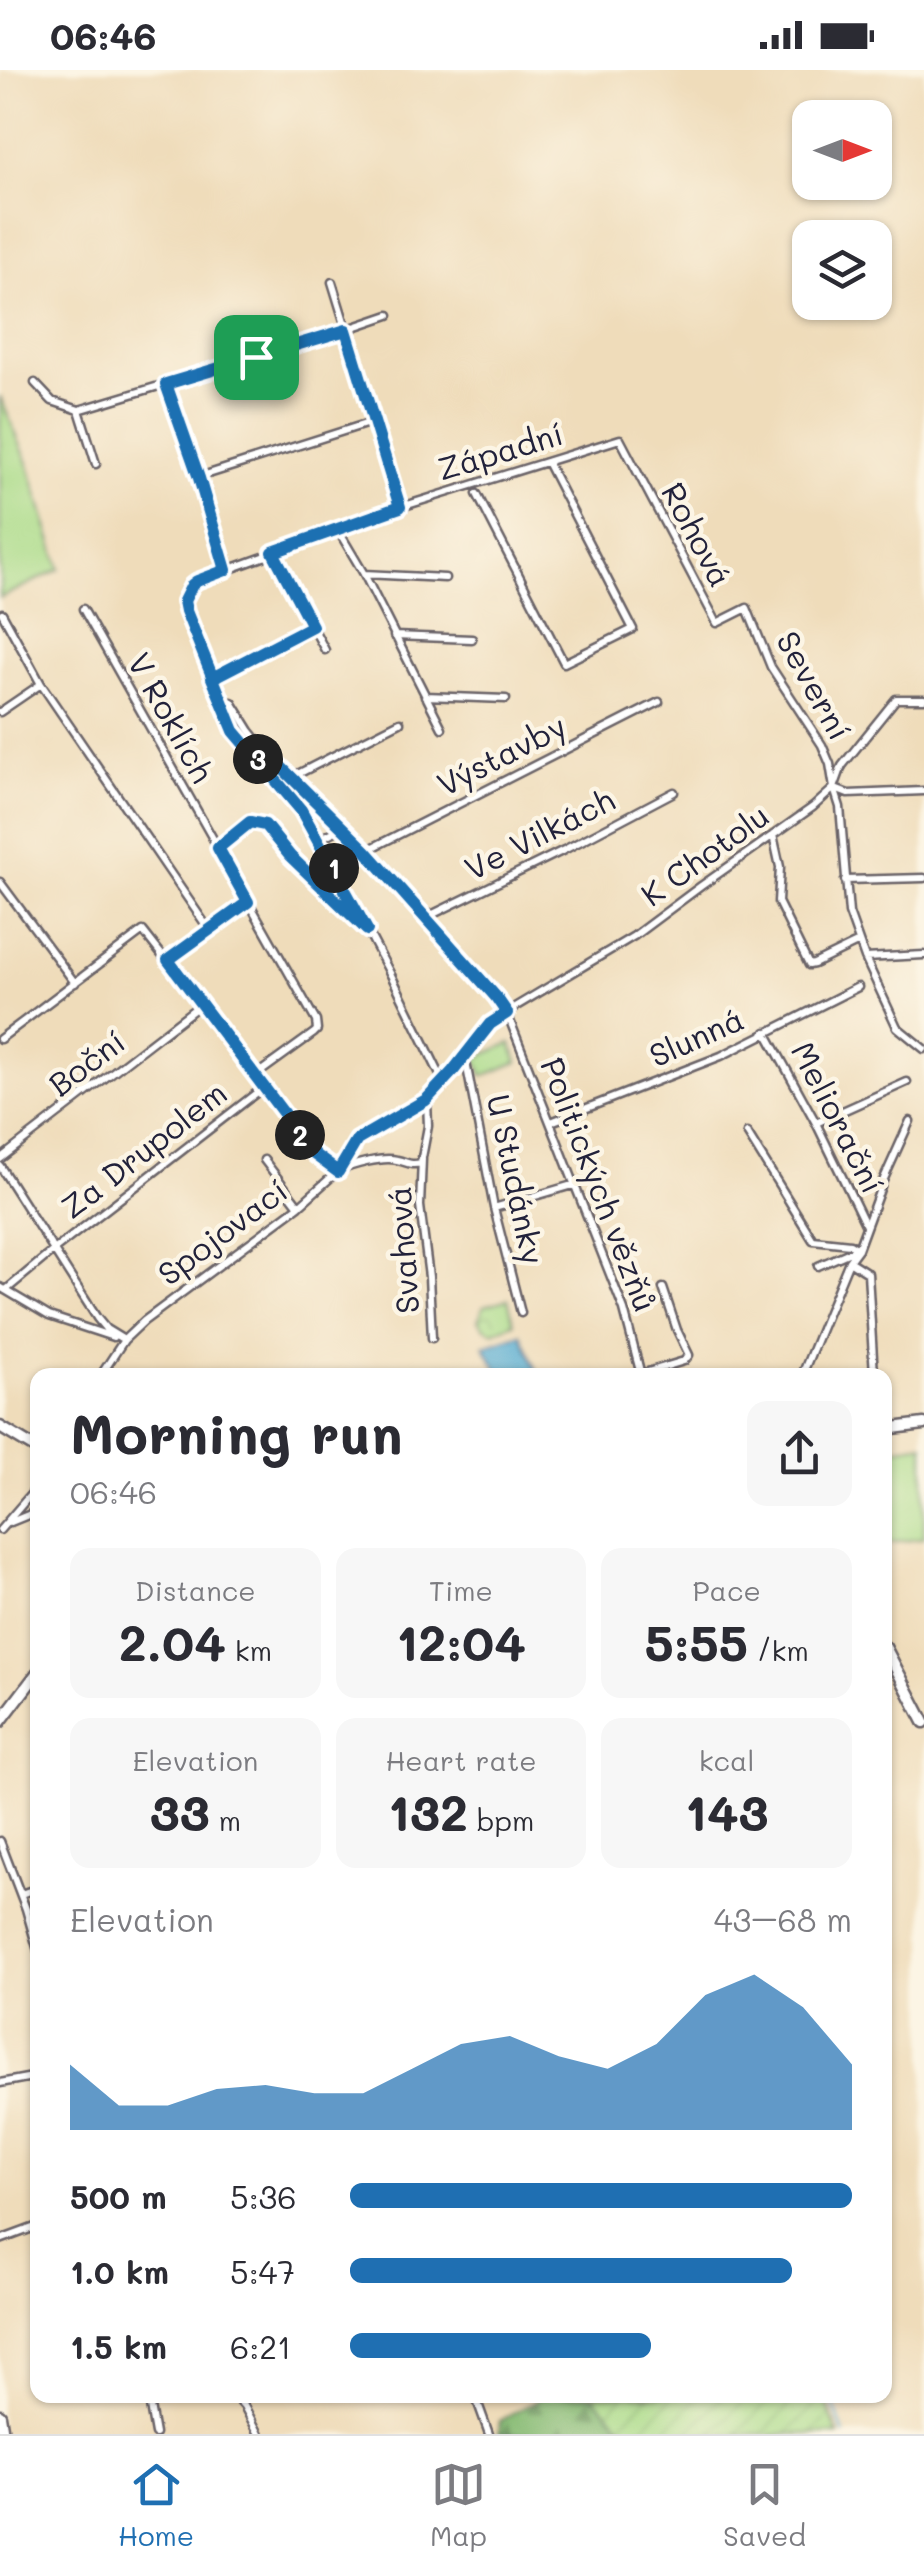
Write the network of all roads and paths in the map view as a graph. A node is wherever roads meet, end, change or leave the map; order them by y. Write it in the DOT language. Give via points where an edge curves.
graph roads {
  1 [pos="332,282"];
  2 [pos="389,315"];
  3 [pos="346,330"];
  4 [pos="36,383"];
  5 [pos="166,384"];
  6 [pos="79,410"];
  7 [pos="375,421"];
  8 [pos="620,439"];
  9 [pos="547,462"];
  10 [pos="96,464"];
  11 [pos="199,478"];
  12 [pos="477,494"];
  13 [pos="400,507"];
  14 [pos="338,530"];
  15 [pos="273,552"];
  16 [pos="226,570"];
  17 [pos="364,574"];
  18 [pos="444,578"];
  19 [pos="746,608"];
  20 [pos="83,610"];
  21 [pos="2,614"];
  22 [pos="312,626"];
  23 [pos="393,636"];
  24 [pos="472,639"];
  25 [pos="325,650"];
  26 [pos="212,678"];
  27 [pos="41,684"];
  28 [pos="425,696"];
  29 [pos="506,698"];
  30 [pos="924,699"];
  31 [pos="232,702"];
  32 [pos="660,702"];
  33 [pos="0,712"];
  34 [pos="400,722"];
  35 [pos="442,728"];
  36 [pos="274,760"];
  37 [pos="263,765"];
  38 [pos="292,778"];
  39 [pos="834,788"];
  40 [pos="674,792"];
  41 [pos="924,792"];
  42 [pos="344,827"];
  43 [pos="773,835"];
  44 [pos="318,840"];
  45 [pos="218,848"];
  46 [pos="366,851"];
  47 [pos="924,878"];
  48 [pos="845,880"];
  49 [pos="0,882"];
  50 [pos="248,902"];
  51 [pos="425,918"];
  52 [pos="367,930"];
  53 [pos="210,931"];
  54 [pos="859,942"];
  55 [pos="924,956"];
  56 [pos="866,958"];
  57 [pos="168,960"];
  58 [pos="75,983"];
  59 [pos="858,986"];
  60 [pos="201,1004"];
  61 [pos="507,1013"];
  62 [pos="766,1032"];
  63 [pos="0,1039"];
  64 [pos="924,1049"];
  65 [pos="465,1056"];
  66 [pos="256,1075"];
  67 [pos="443,1081"];
  68 [pos="908,1082"];
  69 [pos="265,1086"];
  70 [pos="426,1100"];
  71 [pos="910,1121"];
  72 [pos="551,1122"];
  73 [pos="816,1124"];
  74 [pos="747,1133"];
  75 [pos="0,1158"];
  76 [pos="422,1159"];
  77 [pos="264,1160"];
  78 [pos="0,1166"];
  79 [pos="338,1172"];
  80 [pos="576,1184"];
  81 [pos="298,1206"];
  82 [pos="494,1208"];
  83 [pos="866,1226"];
  84 [pos="858,1249"];
  85 [pos="54,1250"];
  86 [pos="849,1261"];
  87 [pos="818,1266"];
  88 [pos="664,1288"];
  89 [pos="3,1289"];
  90 [pos="521,1313"];
  91 [pos="432,1338"];
  92 [pos="124,1340"];
  93 [pos="106,1368"];
  94 [pos="639,1368"];
  95 [pos="661,1368"];
  96 [pos="805,1368"];
  97 [pos="874,1368"];
  98 [pos="924,1424"];
  99 [pos="0,1427"];
  100 [pos="892,1428"];
  101 [pos="30,1445"];
  102 [pos="30,1495"];
  103 [pos="30,1514"];
  104 [pos="2,1526"];
  105 [pos="892,1660"];
  106 [pos="30,1683"];
  107 [pos="0,1722"];
  108 [pos="924,1722"];
  109 [pos="0,1841"];
  110 [pos="30,1891"];
  111 [pos="21,1894"];
  112 [pos="30,1925"];
  113 [pos="30,2077"];
  114 [pos="0,2083"];
  115 [pos="30,2229"];
  116 [pos="0,2240"];
  117 [pos="149,2403"];
  118 [pos="241,2403"];
  119 [pos="477,2403"];
  120 [pos="0,2415"];
  121 [pos="3,2434"];
  122 [pos="155,2434"];
  123 [pos="259,2434"];
  124 [pos="489,2434"];
  1 -- 3 [label="street"];
  2 -- 3 [label="street"];
  3 -- 5 [label="street"];
  3 -- 7 [label="street"];
  4 -- 6 [label="street" via="52,400"];
  5 -- 6 [label="street"];
  5 -- 11 [label="street"];
  6 -- 10 [label="street"];
  7 -- 11 [label="street"];
  7 -- 13 [label="street"];
  8 -- 9 [label="street, Západní"];
  8 -- 19 [label="street, Rohová" via="717,624"];
  9 -- 12 [label="street" via="632,629 564,663"];
  9 -- 13 [label="street, Západní"];
  11 -- 16 [label="street"];
  13 -- 14 [label="street, Západní"];
  14 -- 15 [label="street, Západní"];
  14 -- 17 [label="street"];
  15 -- 16 [label="street, Západní"];
  15 -- 22 [label="street"];
  16 -- 26 [label="street, Západní" via="197,581 184,601"];
  17 -- 18 [label="street"];
  17 -- 23 [label="street"];
  19 -- 39 [label="street, Severní" via="771,667 822,745"];
  20 -- 45 [label="street, V Roklích"];
  21 -- 27 [label="street"];
  22 -- 25 [label="street"];
  22 -- 26 [label="street"];
  23 -- 24 [label="street"];
  23 -- 28 [label="street"];
  26 -- 37 [label="street" via="234,731"];
  27 -- 33 [label="street"];
  27 -- 53 [label="street"];
  28 -- 29 [label="street"];
  28 -- 35 [label="street"];
  30 -- 39 [label="street, K Chotolu" via="896,699 842,766"];
  31 -- 36 [label="street, Politických vězňů"];
  32 -- 46 [label="street, Výstavby"];
  34 -- 38 [label="street"];
  36 -- 37 [label="street"];
  36 -- 38 [label="street, Politických vězňů"];
  37 -- 44 [label="street"];
  38 -- 42 [label="street, Politických vězňů"];
  39 -- 41 [label="street" via="848,794"];
  39 -- 43 [label="street, K Chotolu"];
  39 -- 48 [label="street, Severní"];
  40 -- 51 [label="street, Ve Vilkách"];
  42 -- 44 [label="street"];
  42 -- 46 [label="street, Politických vězňů"];
  43 -- 54 [label="street" via="778,902 809,965"];
  43 -- 61 [label="street, K Chotolu" via="634,936"];
  44 -- 52 [label="street"];
  45 -- 50 [label="street, V Roklích"];
  45 -- 52 [label="street" via="250,822 265,825"];
  46 -- 51 [label="street, Politických vězňů"];
  47 -- 48 [label="street"];
  48 -- 54 [label="street, Severní"];
  49 -- 58 [label="street"];
  50 -- 53 [label="street"];
  50 -- 66 [label="street, V Roklích" via="318,1026"];
  51 -- 61 [label="street, Politických vězňů"];
  52 -- 67 [label="street"];
  53 -- 57 [label="street"];
  54 -- 56 [label="street, Severní"];
  55 -- 56 [label="street"];
  56 -- 64 [label="street, Severní" via="898,1026"];
  57 -- 58 [label="street" via="143,932"];
  57 -- 60 [label="street"];
  58 -- 63 [label="street"];
  59 -- 62 [label="street, Slunná"];
  60 -- 66 [label="street"];
  60 -- 75 [label="street, Boční"];
  61 -- 65 [label="street, Spojovací"];
  61 -- 72 [label="street, Politických vězňů"];
  62 -- 72 [label="street, Slunná"];
  62 -- 73 [label="street, Meliorační"];
  65 -- 67 [label="street, Spojovací"];
  65 -- 82 [label="street, U Studánky"];
  66 -- 69 [label="street"];
  67 -- 70 [label="street, Spojovací"];
  68 -- 73 [label="street"];
  69 -- 79 [label="street" via="315,1155"];
  69 -- 85 [label="street, Za Drupolem"];
  70 -- 76 [label="street, Svahová"];
  70 -- 79 [label="street, Spojovací" via="362,1135"];
  71 -- 83 [label="street"];
  72 -- 80 [label="street, Politických vězňů"];
  73 -- 83 [label="street, Meliorační"];
  74 -- 84 [label="street" via="813,1240"];
  76 -- 79 [label="street, Svahová" via="408,1165 386,1159"];
  76 -- 91 [label="street, Svahová"];
  77 -- 81 [label="street"];
  78 -- 85 [label="street"];
  79 -- 81 [label="street, Spojovací"];
  80 -- 82 [label="street"];
  80 -- 94 [label="street, Politických vězňů"];
  81 -- 92 [label="street, Spojovací"];
  82 -- 90 [label="street, U Studánky"];
  83 -- 84 [label="street"];
  84 -- 86 [label="street"];
  84 -- 87 [label="street"];
  85 -- 89 [label="street, Za Drupolem"];
  85 -- 92 [label="street" via="106,1329"];
  86 -- 96 [label="street"];
  86 -- 97 [label="street" via="868,1273"];
  88 -- 95 [label="street" via="689,1356"];
  89 -- 92 [label="street" via="49,1316"];
  92 -- 93 [label="street, Spojovací"];
  98 -- 100 [label="street"];
  99 -- 101 [label="street"];
  102 -- 104 [label="street"];
  103 -- 104 [label="street"];
  105 -- 108 [label="street"];
  106 -- 107 [label="street"];
  109 -- 111 [label="street"];
  110 -- 111 [label="street"];
  111 -- 112 [label="street"];
  113 -- 114 [label="street"];
  115 -- 116 [label="street"];
  117 -- 122 [label="street"];
  118 -- 123 [label="street"];
  119 -- 124 [label="street"];
  120 -- 121 [label="street"];
}
